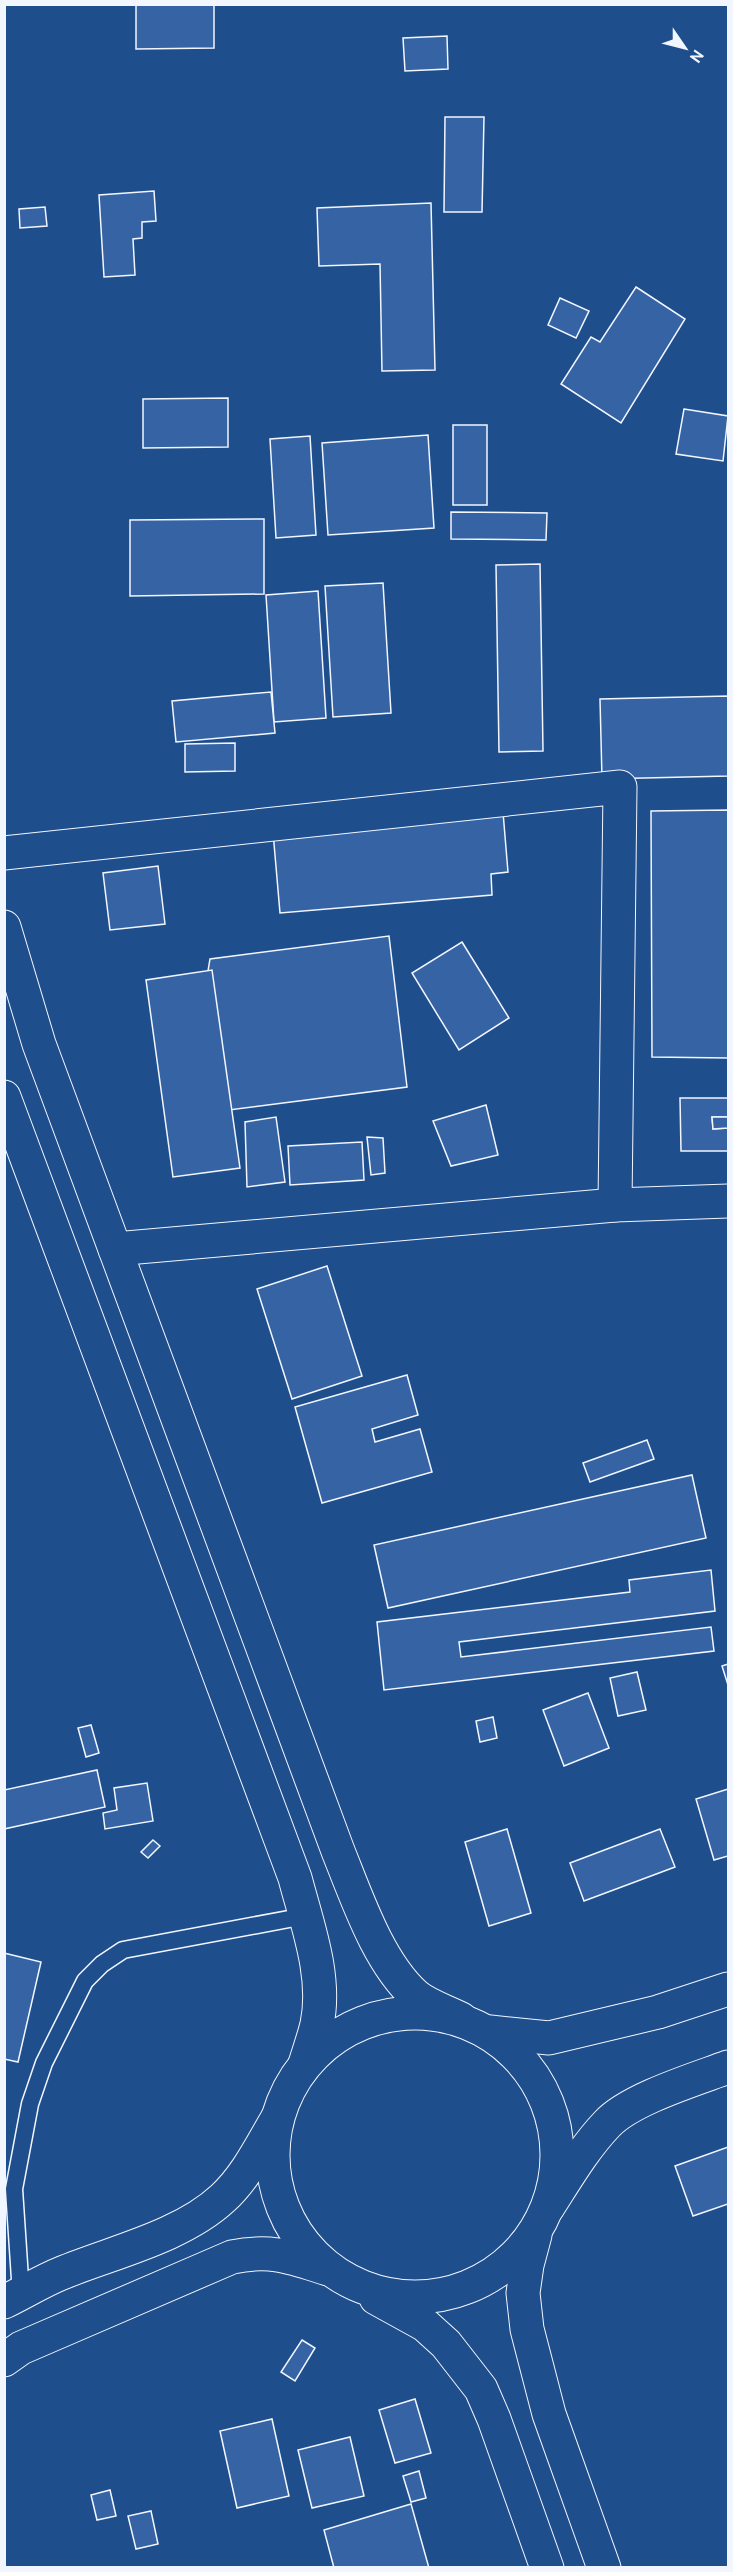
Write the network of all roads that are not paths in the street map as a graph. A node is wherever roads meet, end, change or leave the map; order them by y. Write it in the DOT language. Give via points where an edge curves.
graph roads {
  1 [pos="4,853"];
  2 [pos="4,927"];
  3 [pos="4,1097"];
  4 [pos="729,1201"];
  5 [pos="615,1204"];
  6 [pos="115,1249"];
  7 [pos="305,1916"];
  8 [pos="729,1989"];
  9 [pos="476,2025"];
  10 [pos="305,2064"];
  11 [pos="729,2067"];
  12 [pos="277,2119"];
  13 [pos="542,2220"];
  14 [pos="341,2277"];
  15 [pos="13,2298"];
  16 [pos="4,2360"];
  17 [pos="547,2568"];
  18 [pos="604,2568"];
  1 -- 5 [label="main road" via="620,787"];
  2 -- 6 [label="main road" via="39,1044"];
  3 -- 7 [label="main road" via="295,1878"];
  4 -- 5 [label="main road"];
  5 -- 6 [label="main road"];
  6 -- 9 [label="main road" via="362,1908 397,1975 418,1997"];
  7 -- 10 [label="main road" via="319,1988 317,2023"];
  7 -- 15 [label="lane" via="123,1950 85,1981 44,2063 30,2104 14,2188"];
  8 -- 9 [label="main road" via="658,2012 549,2038"];
  9 -- 10 [label="main road" via="419,2012 376,2017 337,2035"];
  9 -- 13 [label="main road" via="527,2065 551,2109 559,2158"];
  10 -- 12 [label="main road" via="288,2090"];
  11 -- 13 [label="main road" via="640,2102 608,2122 578,2161"];
  12 -- 14 [label="main road" via="272,2161 280,2202 298,2240"];
  12 -- 15 [label="main road" via="247,2170 223,2198 195,2218 141,2244 59,2274"];
  13 -- 14 [label="main road" via="509,2263 464,2289 435,2297 393,2297"];
  13 -- 18 [label="main road" via="527,2265 527,2329 549,2414"];
  14 -- 16 [label="main road" via="283,2254 257,2252 232,2257 21,2348"];
  14 -- 17 [label="main road" via="424,2325 446,2344 481,2389"];
}
